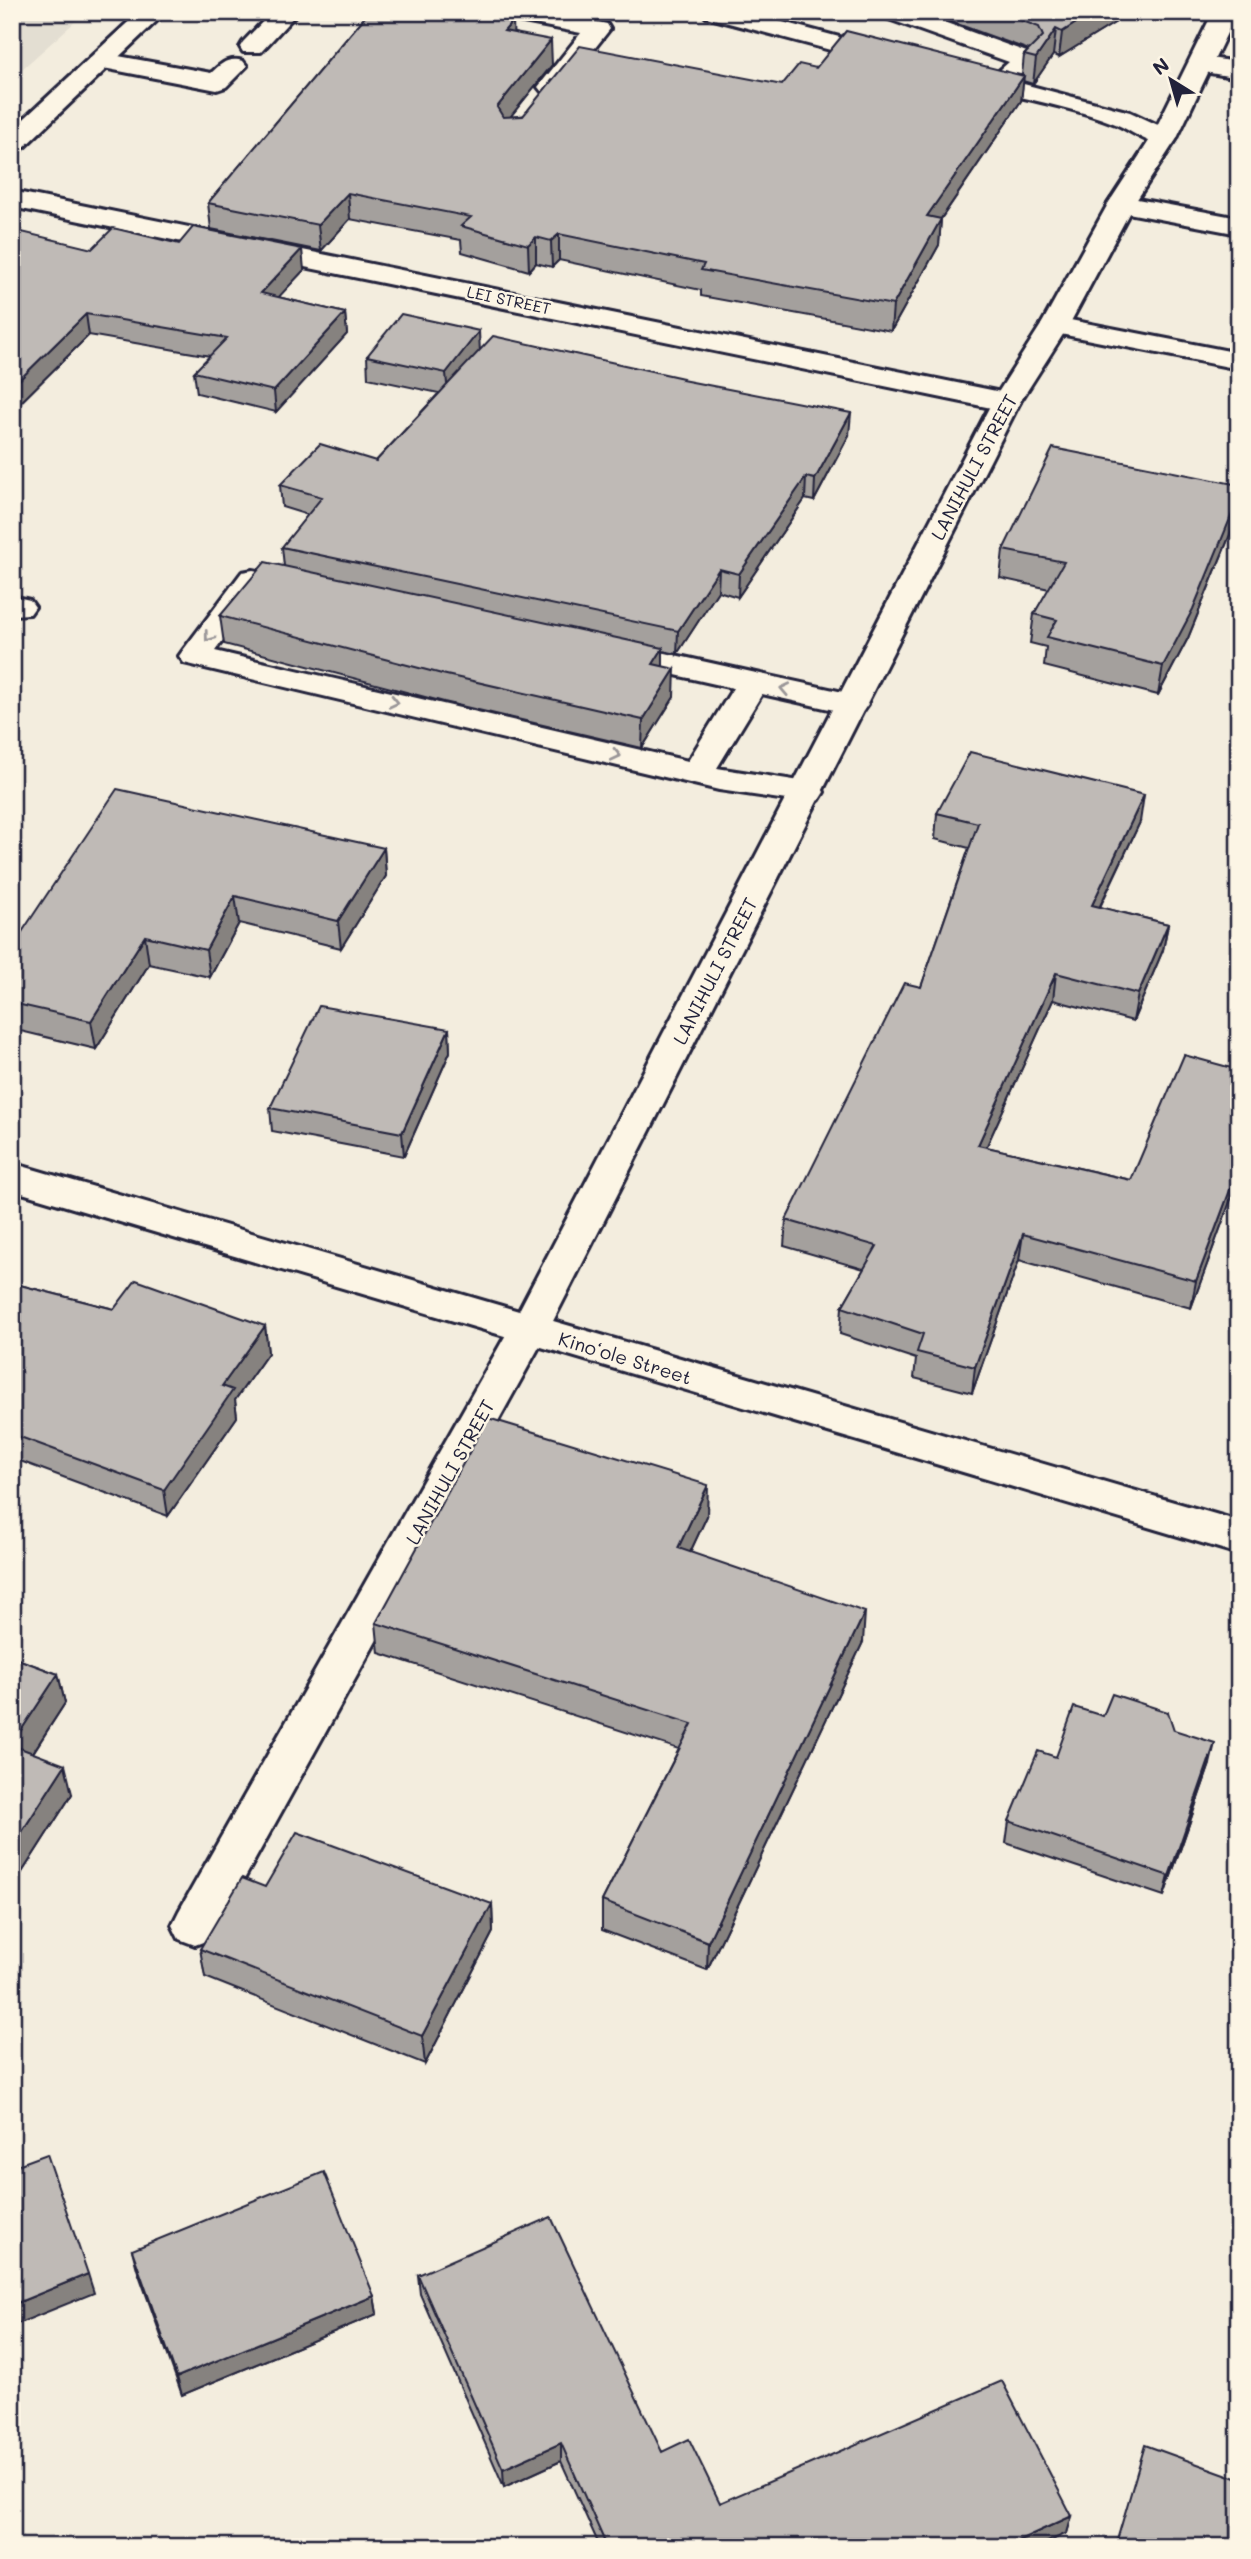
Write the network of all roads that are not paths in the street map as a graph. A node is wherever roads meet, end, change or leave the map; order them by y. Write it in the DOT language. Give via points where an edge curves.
graph roads {
  1 [pos="154,12"];
  2 [pos="286,12"];
  3 [pos="508,12"];
  4 [pos="715,12"];
  5 [pos="1224,12"];
  6 [pos="880,19"];
  7 [pos="845,46"];
  8 [pos="252,47"];
  9 [pos="102,61"];
  10 [pos="908,62"];
  11 [pos="1202,65"];
  12 [pos="234,66"];
  13 [pos="1239,70"];
  14 [pos="947,72"];
  15 [pos="998,85"];
  16 [pos="538,103"];
  17 [pos="1164,138"];
  18 [pos="12,144"];
  19 [pos="12,199"];
  20 [pos="1121,204"];
  21 [pos="1239,226"];
  22 [pos="1055,324"];
  23 [pos="1239,357"];
  24 [pos="1006,402"];
  25 [pos="283,581"];
  26 [pos="578,644"];
  27 [pos="753,682"];
  28 [pos="852,704"];
  29 [pos="697,774"];
  30 [pos="807,792"];
  31 [pos="12,1176"];
  32 [pos="529,1329"];
  33 [pos="1239,1538"];
  34 [pos="195,1925"];
  1 -- 9 [label="street"];
  2 -- 8 [label="street"];
  3 -- 16 [label="street" via="598,29"];
  4 -- 7 [label="street"];
  5 -- 11 [label="street, LANIHULI STREET"];
  6 -- 7 [label="street"];
  6 -- 15 [label="street" via="1026,60"];
  7 -- 10 [label="street"];
  9 -- 12 [label="street" via="217,82"];
  9 -- 18 [label="street"];
  11 -- 13 [label="street"];
  11 -- 17 [label="street, LANIHULI STREET"];
  14 -- 15 [label="street"];
  15 -- 17 [label="street" via="1121,117"];
  17 -- 20 [label="street, LANIHULI STREET"];
  19 -- 24 [label="street, LEI STREET"];
  20 -- 21 [label="street"];
  20 -- 22 [label="street, LANIHULI STREET"];
  22 -- 23 [label="street" via="1237,361"];
  22 -- 24 [label="street, LANIHULI STREET"];
  24 -- 28 [label="street, LANIHULI STREET"];
  25 -- 29 [label="street, one-way" via="257,575 195,656"];
  26 -- 27 [label="street"];
  28 -- 27 [label="street, one-way"];
  27 -- 29 [label="street"];
  28 -- 30 [label="street, LANIHULI STREET"];
  29 -- 30 [label="street"];
  30 -- 32 [label="street, LANIHULI STREET"];
  31 -- 32 [label="street, Kinoʻole Street"];
  32 -- 33 [label="street, Kinoʻole Street"];
  32 -- 34 [label="street, LANIHULI STREET"];
}
